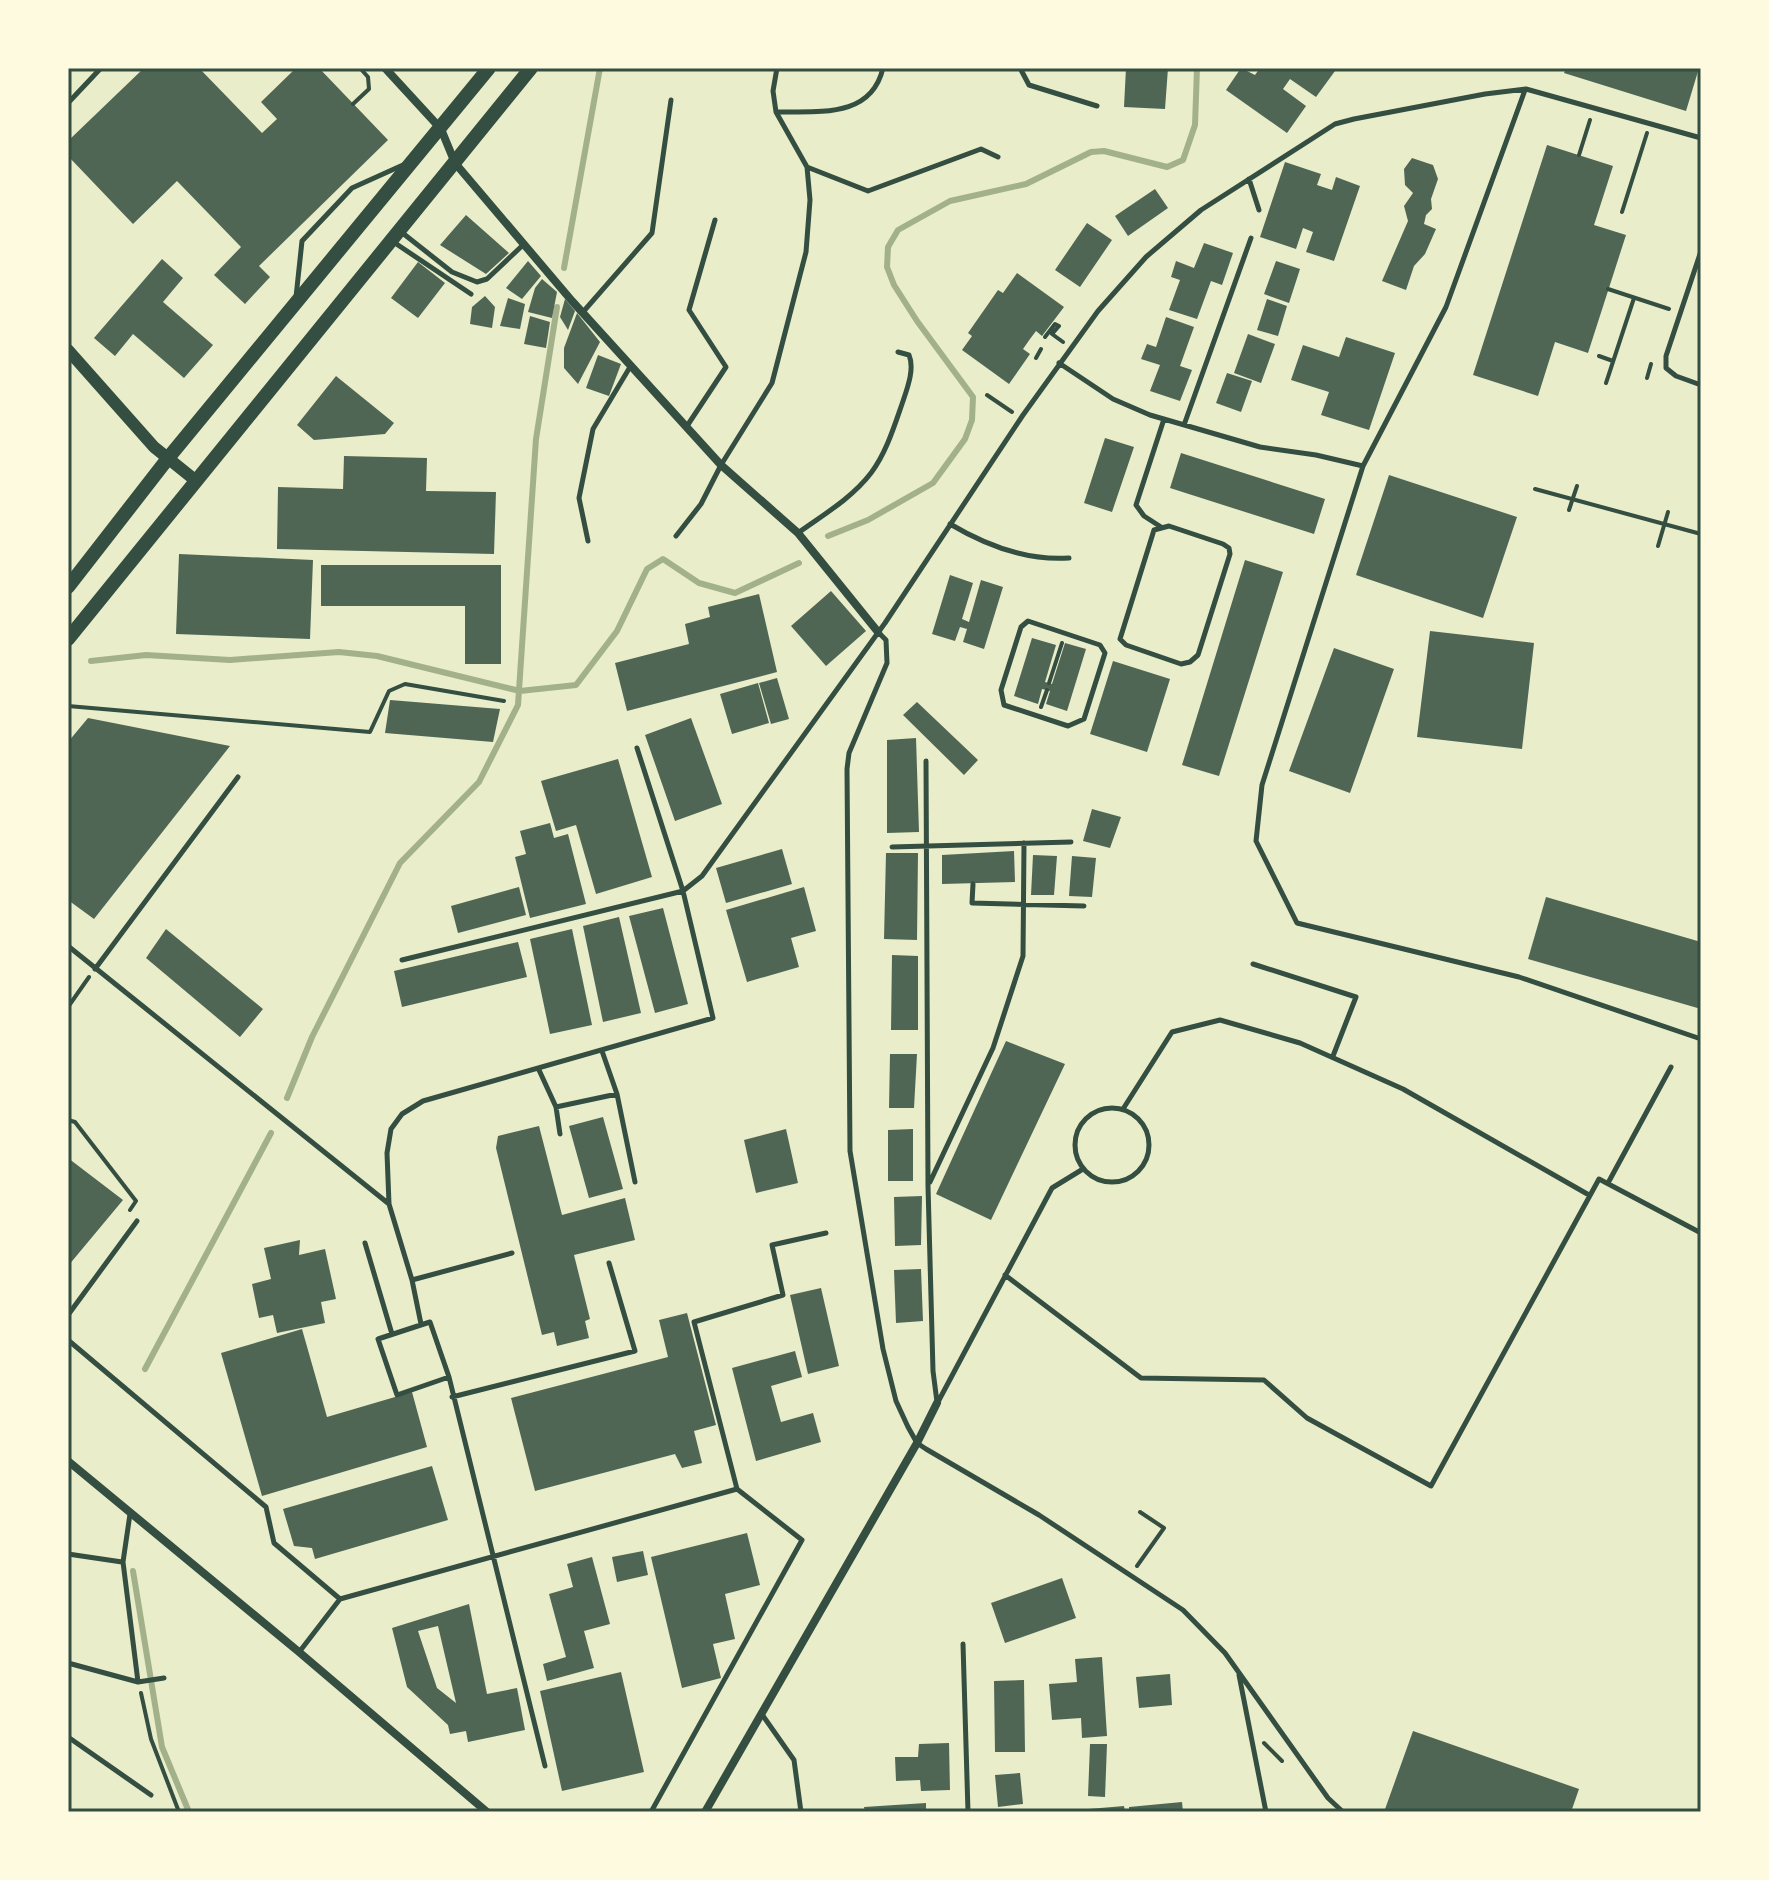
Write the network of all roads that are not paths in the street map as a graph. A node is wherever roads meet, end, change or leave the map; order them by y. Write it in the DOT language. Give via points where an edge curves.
graph roads {
  1 [pos="101,68"];
  2 [pos="385,68"];
  3 [pos="489,68"];
  4 [pos="531,68"];
  5 [pos="777,68"];
  6 [pos="883,68"];
  7 [pos="1020,68"];
  8 [pos="1526,89"];
  9 [pos="671,100"];
  10 [pos="68,103"];
  11 [pos="1097,106"];
  12 [pos="776,112"];
  13 [pos="441,129"];
  14 [pos="1701,138"];
  15 [pos="998,157"];
  16 [pos="415,159"];
  17 [pos="455,163"];
  18 [pos="807,167"];
  19 [pos="1249,179"];
  20 [pos="1259,210"];
  21 [pos="715,220"];
  22 [pos="395,235"];
  23 [pos="1251,238"];
  24 [pos="524,244"];
  25 [pos="1701,251"];
  26 [pos="471,294"];
  27 [pos="296,304"];
  28 [pos="583,312"];
  29 [pos="68,350"];
  30 [pos="898,352"];
  31 [pos="1059,363"];
  32 [pos="631,366"];
  33 [pos="1701,385"];
  34 [pos="1164,419"];
  35 [pos="1184,425"];
  36 [pos="686,427"];
  37 [pos="169,457"];
  38 [pos="721,465"];
  39 [pos="1363,466"];
  40 [pos="195,480"];
  41 [pos="950,524"];
  42 [pos="1161,527"];
  43 [pos="798,533"];
  44 [pos="676,536"];
  45 [pos="588,541"];
  46 [pos="1069,558"];
  47 [pos="68,587"];
  48 [pos="878,632"];
  49 [pos="1065,633"];
  50 [pos="68,639"];
  51 [pos="637,748"];
  52 [pos="926,761"];
  53 [pos="238,777"];
  54 [pos="1071,842"];
  55 [pos="1024,843"];
  56 [pos="927,846"];
  57 [pos="892,847"];
  58 [pos="973,884"];
  59 [pos="683,891"];
  60 [pos="1024,904"];
  61 [pos="1084,906"];
  62 [pos="68,946"];
  63 [pos="402,960"];
  64 [pos="1253,964"];
  65 [pos="95,969"];
  66 [pos="1701,1039"];
  67 [pos="602,1051"];
  68 [pos="1333,1056"];
  69 [pos="1671,1067"];
  70 [pos="539,1070"];
  71 [pos="617,1094"];
  72 [pos="556,1107"];
  73 [pos="1123,1109"];
  74 [pos="560,1134"];
  75 [pos="1083,1169"];
  76 [pos="635,1182"];
  77 [pos="1608,1183"];
  78 [pos="928,1186"];
  79 [pos="1589,1195"];
  80 [pos="389,1204"];
  81 [pos="137,1221"];
  82 [pos="826,1233"];
  83 [pos="1701,1233"];
  84 [pos="365,1243"];
  85 [pos="512,1253"];
  86 [pos="609,1263"];
  87 [pos="1005,1275"];
  88 [pos="412,1280"];
  89 [pos="68,1315"];
  90 [pos="421,1324"];
  91 [pos="392,1334"];
  92 [pos="68,1340"];
  93 [pos="449,1377"];
  94 [pos="452,1397"];
  95 [pos="937,1403"];
  96 [pos="917,1443"];
  97 [pos="68,1461"];
  98 [pos="737,1489"];
  99 [pos="130,1513"];
  100 [pos="68,1554"];
  101 [pos="492,1555"];
  102 [pos="123,1562"];
  103 [pos="340,1599"];
  104 [pos="963,1644"];
  105 [pos="299,1652"];
  106 [pos="68,1663"];
  107 [pos="1239,1674"];
  108 [pos="164,1678"];
  109 [pos="138,1682"];
  110 [pos="761,1712"];
  111 [pos="68,1737"];
  112 [pos="545,1766"];
  113 [pos="151,1795"];
  114 [pos="487,1812"];
  115 [pos="651,1812"];
  116 [pos="705,1812"];
  117 [pos="801,1812"];
  118 [pos="968,1812"];
  119 [pos="1266,1812"];
  120 [pos="1343,1812"];
  1 -- 10 [label="lane"];
  2 -- 13 [label="street"];
  3 -- 13 [label="main road"];
  4 -- 17 [label="main road"];
  5 -- 12 [label="lane"];
  6 -- 12 [label="lane" via="870,97 857,103 836,110"];
  7 -- 11 [label="lane" via="1029,85"];
  8 -- 14 [label="lane"];
  8 -- 19 [label="lane" via="1335,124"];
  8 -- 39 [label="lane" via="1446,307"];
  9 -- 28 [label="lane" via="652,233"];
  12 -- 18 [label="lane"];
  13 -- 16 [label="main road"];
  13 -- 17 [label="street"];
  15 -- 18 [label="lane" via="981,149 868,191"];
  16 -- 27 [label="main road"];
  16 -- 27 [label="lane" via="352,188 302,241"];
  17 -- 22 [label="main road"];
  17 -- 24 [label="street"];
  18 -- 38 [label="lane" via="806,252 772,383"];
  19 -- 20 [label="lane"];
  19 -- 31 [label="lane" via="1201,210 1146,257"];
  21 -- 36 [label="lane" via="689,310 726,367"];
  22 -- 24 [label="lane" via="477,282"];
  22 -- 26 [label="lane"];
  22 -- 40 [label="main road"];
  23 -- 35 [label="lane"];
  24 -- 28 [label="street"];
  25 -- 33 [label="lane" via="1666,368"];
  27 -- 37 [label="main road"];
  28 -- 32 [label="street"];
  29 -- 37 [label="street" via="154,447"];
  30 -- 43 [label="lane" via="912,362 906,392 872,472 848,497"];
  31 -- 34 [label="lane" via="1113,399"];
  31 -- 41 [label="lane"];
  32 -- 36 [label="street"];
  32 -- 45 [label="lane" via="593,429 579,498"];
  34 -- 35 [label="lane"];
  34 -- 42 [label="lane" via="1136,505"];
  35 -- 39 [label="lane" via="1260,447"];
  36 -- 38 [label="street"];
  37 -- 40 [label="street"];
  37 -- 47 [label="main road"];
  38 -- 43 [label="street"];
  38 -- 44 [label="lane"];
  39 -- 66 [label="lane" via="1262,785 1256,841 1297,923 1519,977"];
  40 -- 50 [label="main road"];
  41 -- 46 [label="lane" via="1002,549 1045,559"];
  41 -- 48 [label="lane"];
  42 -- 42 [label="lane" via="1154,530 1120,639 1181,664 1198,655 1230,554 1229,548"];
  43 -- 48 [label="street"];
  48 -- 59 [label="lane" via="702,876"];
  48 -- 96 [label="lane" via="886,640 887,663 847,769 850,1151 883,1349 896,1401"];
  49 -- 49 [label="lane" via="1028,621 1021,627 1001,690 1004,705 1068,726 1084,719 1105,653 1100,645"];
  51 -- 59 [label="lane"];
  52 -- 56 [label="lane"];
  53 -- 65 [label="lane"];
  54 -- 55 [label="lane"];
  55 -- 56 [label="lane"];
  55 -- 60 [label="lane"];
  56 -- 57 [label="lane"];
  56 -- 78 [label="lane"];
  58 -- 60 [label="lane" via="972,903"];
  59 -- 63 [label="lane"];
  59 -- 67 [label="lane" via="713,1018"];
  60 -- 61 [label="lane"];
  60 -- 78 [label="lane" via="1023,956 993,1048"];
  62 -- 65 [label="lane"];
  64 -- 68 [label="lane" via="1356,997"];
  65 -- 80 [label="lane"];
  67 -- 70 [label="lane"];
  67 -- 71 [label="lane"];
  68 -- 73 [label="lane" via="1220,1020 1172,1032"];
  68 -- 79 [label="lane" via="1403,1089"];
  69 -- 77 [label="lane"];
  70 -- 72 [label="lane"];
  70 -- 80 [label="lane" via="423,1101 402,1114 391,1129 387,1153"];
  71 -- 72 [label="lane"];
  71 -- 76 [label="lane"];
  72 -- 74 [label="lane"];
  73 -- 75 [label="lane" via="1100,1109 1081,1124 1074,1147"];
  73 -- 75 [label="lane" via="1148,1135 1146,1160 1139,1171 1104,1182"];
  75 -- 87 [label="lane" via="1052,1188"];
  77 -- 79 [label="lane" via="1599,1179"];
  77 -- 83 [label="lane"];
  78 -- 95 [label="lane"];
  79 -- 87 [label="lane" via="1431,1486 1307,1418 1264,1380 1141,1378"];
  80 -- 88 [label="lane"];
  81 -- 89 [label="lane"];
  82 -- 98 [label="lane" via="772,1245 783,1295 694,1322"];
  84 -- 91 [label="lane"];
  85 -- 88 [label="lane"];
  86 -- 94 [label="lane" via="635,1351"];
  87 -- 95 [label="lane"];
  88 -- 90 [label="lane"];
  90 -- 91 [label="lane"];
  90 -- 93 [label="lane" via="430,1322"];
  91 -- 93 [label="lane" via="378,1339 397,1395"];
  92 -- 103 [label="lane" via="266,1507 274,1543"];
  93 -- 94 [label="lane"];
  94 -- 101 [label="lane"];
  95 -- 96 [label="street"];
  96 -- 107 [label="lane" via="1183,1610"];
  96 -- 110 [label="street"];
  97 -- 99 [label="street"];
  98 -- 101 [label="lane"];
  98 -- 115 [label="lane" via="802,1540"];
  99 -- 102 [label="lane"];
  99 -- 105 [label="street"];
  100 -- 102 [label="lane"];
  101 -- 103 [label="lane"];
  101 -- 112 [label="lane"];
  102 -- 109 [label="lane"];
  103 -- 105 [label="lane"];
  104 -- 118 [label="lane"];
  105 -- 114 [label="street"];
  106 -- 109 [label="lane"];
  107 -- 119 [label="lane"];
  107 -- 120 [label="lane"];
  108 -- 109 [label="lane"];
  110 -- 116 [label="street"];
  110 -- 117 [label="lane" via="794,1760"];
  111 -- 113 [label="lane"];
}
